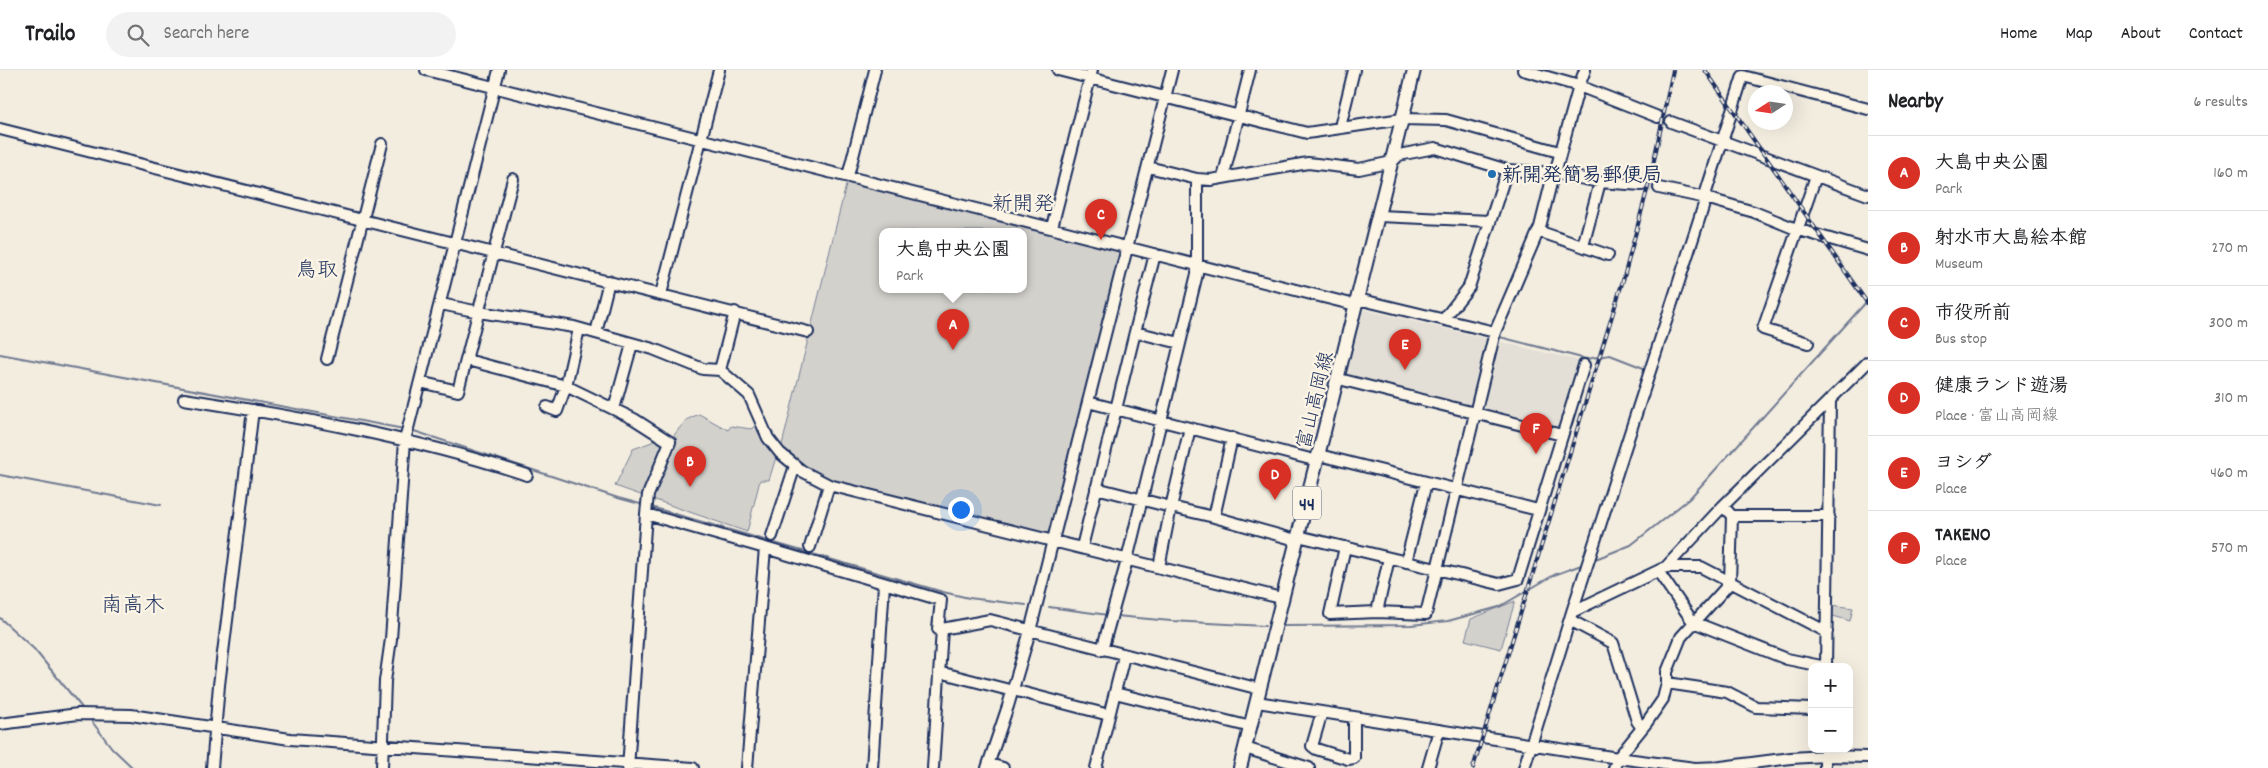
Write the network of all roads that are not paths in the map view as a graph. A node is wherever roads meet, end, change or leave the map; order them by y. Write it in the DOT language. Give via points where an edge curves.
graph roads {
  1 [pos="426,70"];
  2 [pos="500,70"];
  3 [pos="719,70"];
  4 [pos="875,70"];
  5 [pos="1058,70"];
  6 [pos="1172,70"];
  7 [pos="1250,70"];
  8 [pos="1354,70"];
  9 [pos="1414,70"];
  10 [pos="1523,70"];
  11 [pos="1585,70"];
  12 [pos="1091,74"];
  13 [pos="495,86"];
  14 [pos="1580,86"];
  15 [pos="1166,97"];
  16 [pos="1868,109"];
  17 [pos="1239,117"];
  18 [pos="1658,117"];
  19 [pos="1402,119"];
  20 [pos="1671,122"];
  21 [pos="1340,127"];
  22 [pos="0,129"];
  23 [pos="701,140"];
  24 [pos="1721,141"];
  25 [pos="382,144"];
  26 [pos="1559,152"];
  27 [pos="1392,162"];
  28 [pos="1148,167"];
  29 [pos="1507,170"];
  30 [pos="1555,172"];
  31 [pos="848,176"];
  32 [pos="1816,176"];
  33 [pos="1223,178"];
  34 [pos="513,179"];
  35 [pos="1197,179"];
  36 [pos="1600,182"];
  37 [pos="1642,185"];
  38 [pos="1658,188"];
  39 [pos="1868,195"];
  40 [pos="1706,198"];
  41 [pos="1379,216"];
  42 [pos="362,219"];
  43 [pos="1490,221"];
  44 [pos="1052,227"];
  45 [pos="1796,229"];
  46 [pos="1538,231"];
  47 [pos="455,244"];
  48 [pos="1583,246"];
  49 [pos="1128,247"];
  50 [pos="1868,250"];
  51 [pos="493,253"];
  52 [pos="1155,254"];
  53 [pos="1608,255"];
  54 [pos="1198,265"];
  55 [pos="609,280"];
  56 [pos="662,294"];
  57 [pos="1358,303"];
  58 [pos="440,304"];
  59 [pos="479,312"];
  60 [pos="735,312"];
  61 [pos="1444,319"];
  62 [pos="579,329"];
  63 [pos="808,332"];
  64 [pos="1136,332"];
  65 [pos="1495,332"];
  66 [pos="596,333"];
  67 [pos="1180,343"];
  68 [pos="1808,343"];
  69 [pos="632,344"];
  70 [pos="327,359"];
  71 [pos="467,360"];
  72 [pos="1868,362"];
  73 [pos="1584,365"];
  74 [pos="720,370"];
  75 [pos="1339,379"];
  76 [pos="420,382"];
  77 [pos="566,386"];
  78 [pos="184,399"];
  79 [pos="1088,402"];
  80 [pos="1830,402"];
  81 [pos="547,407"];
  82 [pos="614,409"];
  83 [pos="1116,409"];
  84 [pos="253,410"];
  85 [pos="1475,412"];
  86 [pos="1161,421"];
  87 [pos="1190,428"];
  88 [pos="1562,435"];
  89 [pos="1232,438"];
  90 [pos="405,440"];
  91 [pos="1319,458"];
  92 [pos="794,466"];
  93 [pos="527,475"];
  94 [pos="1426,483"];
  95 [pos="829,485"];
  96 [pos="1096,488"];
  97 [pos="1455,489"];
  98 [pos="1141,499"];
  99 [pos="1723,506"];
  100 [pos="1171,507"];
  101 [pos="1538,510"];
  102 [pos="646,514"];
  103 [pos="1732,516"];
  104 [pos="1829,516"];
  105 [pos="1214,517"];
  106 [pos="772,536"];
  107 [pos="1297,538"];
  108 [pos="1053,540"];
  109 [pos="810,547"];
  110 [pos="1345,547"];
  111 [pos="765,548"];
  112 [pos="1082,548"];
  113 [pos="1127,558"];
  114 [pos="1389,558"];
  115 [pos="1406,562"];
  116 [pos="1160,567"];
  117 [pos="1435,569"];
  118 [pos="1662,569"];
  119 [pos="1730,583"];
  120 [pos="884,584"];
  121 [pos="1281,598"];
  122 [pos="1377,612"];
  123 [pos="1571,616"];
  124 [pos="1693,622"];
  125 [pos="938,629"];
  126 [pos="1030,631"];
  127 [pos="1826,632"];
  128 [pos="1102,650"];
  129 [pos="1124,656"];
  130 [pos="1808,663"];
  131 [pos="1826,663"];
  132 [pos="940,672"];
  133 [pos="1667,682"];
  134 [pos="1260,689"];
  135 [pos="1013,690"];
  136 [pos="1115,693"];
  137 [pos="1257,702"];
  138 [pos="1808,709"];
  139 [pos="1322,712"];
  140 [pos="1109,715"];
  141 [pos="1354,717"];
  142 [pos="0,724"];
  143 [pos="1251,726"];
  144 [pos="1642,728"];
  145 [pos="214,729"];
  146 [pos="1439,730"];
  147 [pos="1532,744"];
  148 [pos="383,747"];
  149 [pos="1245,748"];
  150 [pos="1819,753"];
  151 [pos="1825,753"];
  152 [pos="1834,753"];
  153 [pos="1868,757"];
  154 [pos="1616,763"];
  155 [pos="629,766"];
  156 [pos="988,766"];
  157 [pos="212,768"];
  158 [pos="382,768"];
  159 [pos="693,768"];
  160 [pos="747,768"];
  161 [pos="872,768"];
  162 [pos="933,768"];
  163 [pos="1003,768"];
  164 [pos="1096,768"];
  165 [pos="1240,768"];
  166 [pos="1309,768"];
  167 [pos="1428,768"];
  168 [pos="1524,768"];
  169 [pos="1825,768"];
  1 -- 13 [label="street"];
  2 -- 13 [label="street"];
  3 -- 23 [label="street"];
  4 -- 31 [label="street"];
  5 -- 12 [label="street"];
  6 -- 15 [label="street"];
  7 -- 17 [label="street"];
  8 -- 21 [label="street"];
  9 -- 19 [label="main road, 富山高岡線 / 44"];
  10 -- 14 [label="street"];
  11 -- 14 [label="street"];
  12 -- 15 [label="street"];
  12 -- 44 [label="street"];
  13 -- 23 [label="street"];
  13 -- 47 [label="street"];
  14 -- 18 [label="street"];
  14 -- 26 [label="street"];
  15 -- 17 [label="street"];
  15 -- 28 [label="street"];
  16 -- 24 [label="street" via="1743,76"];
  17 -- 21 [label="street" via="1307,133"];
  17 -- 33 [label="street"];
  19 -- 21 [label="street"];
  19 -- 26 [label="street" via="1446,120"];
  19 -- 27 [label="main road, 富山高岡線 / 44"];
  20 -- 24 [label="street"];
  22 -- 42 [label="street"];
  23 -- 31 [label="street"];
  23 -- 56 [label="street"];
  24 -- 32 [label="street"];
  24 -- 40 [label="street"];
  25 -- 42 [label="street"];
  26 -- 30 [label="street"];
  27 -- 29 [label="street" via="1399,155 1435,148"];
  27 -- 33 [label="street" via="1359,169 1308,163"];
  27 -- 41 [label="main road, 富山高岡線 / 44"];
  28 -- 35 [label="street"];
  28 -- 49 [label="street"];
  29 -- 30 [label="street"];
  29 -- 43 [label="street"];
  30 -- 36 [label="street"];
  30 -- 46 [label="street"];
  31 -- 44 [label="street"];
  32 -- 39 [label="street"];
  32 -- 45 [label="street"];
  33 -- 35 [label="street"];
  34 -- 51 [label="street"];
  35 -- 54 [label="street"];
  36 -- 37 [label="street"];
  36 -- 48 [label="street"];
  38 -- 40 [label="street"];
  40 -- 45 [label="street"];
  40 -- 123 [label="street"];
  41 -- 43 [label="street"];
  41 -- 57 [label="main road, 富山高岡線 / 44"];
  42 -- 47 [label="street"];
  42 -- 70 [label="street"];
  43 -- 61 [label="street" via="1469,287"];
  44 -- 49 [label="street"];
  45 -- 50 [label="street"];
  45 -- 68 [label="street" via="1763,329"];
  46 -- 48 [label="street"];
  46 -- 65 [label="street"];
  47 -- 51 [label="street"];
  47 -- 58 [label="street"];
  48 -- 53 [label="street"];
  49 -- 52 [label="street"];
  49 -- 79 [label="street"];
  51 -- 55 [label="street"];
  51 -- 59 [label="street"];
  52 -- 54 [label="street"];
  52 -- 64 [label="street"];
  54 -- 57 [label="street" via="1351,304"];
  54 -- 67 [label="street"];
  55 -- 56 [label="street"];
  55 -- 66 [label="street"];
  56 -- 60 [label="street"];
  57 -- 61 [label="street" via="1362,300"];
  57 -- 75 [label="main road, 富山高岡線 / 44"];
  58 -- 59 [label="street"];
  58 -- 76 [label="street"];
  59 -- 62 [label="street"];
  59 -- 71 [label="street"];
  60 -- 63 [label="street"];
  60 -- 74 [label="street"];
  61 -- 65 [label="street"];
  62 -- 66 [label="street"];
  62 -- 77 [label="street"];
  64 -- 67 [label="street"];
  64 -- 83 [label="street"];
  65 -- 85 [label="street"];
  66 -- 69 [label="street"];
  67 -- 86 [label="street"];
  69 -- 74 [label="street" via="704,369"];
  69 -- 82 [label="street"];
  71 -- 76 [label="street" via="458,391"];
  71 -- 77 [label="street"];
  72 -- 80 [label="street"];
  73 -- 88 [label="street"];
  74 -- 92 [label="street" via="749,395 768,438"];
  75 -- 85 [label="street"];
  75 -- 91 [label="main road, 富山高岡線 / 44"];
  76 -- 90 [label="street"];
  77 -- 81 [label="street" via="557,411"];
  77 -- 82 [label="street"];
  78 -- 84 [label="street"];
  79 -- 83 [label="street"];
  79 -- 108 [label="street"];
  80 -- 99 [label="street"];
  80 -- 104 [label="street"];
  82 -- 102 [label="street" via="670,442 648,495"];
  83 -- 86 [label="street"];
  83 -- 96 [label="street"];
  84 -- 90 [label="street"];
  84 -- 145 [label="street"];
  85 -- 88 [label="street"];
  85 -- 97 [label="street"];
  86 -- 87 [label="street"];
  86 -- 98 [label="street"];
  87 -- 89 [label="street"];
  87 -- 100 [label="street"];
  88 -- 101 [label="street"];
  89 -- 91 [label="street"];
  89 -- 105 [label="street"];
  90 -- 93 [label="street" via="456,452"];
  90 -- 148 [label="street" via="391,639 385,680"];
  91 -- 94 [label="street"];
  91 -- 107 [label="main road, 富山高岡線 / 44"];
  92 -- 95 [label="street"];
  92 -- 106 [label="street"];
  94 -- 97 [label="street"];
  94 -- 115 [label="street"];
  95 -- 108 [label="street"];
  95 -- 109 [label="street"];
  96 -- 98 [label="street"];
  96 -- 112 [label="street"];
  97 -- 101 [label="street"];
  97 -- 117 [label="street"];
  98 -- 100 [label="street"];
  98 -- 113 [label="street"];
  99 -- 103 [label="street"];
  99 -- 118 [label="street"];
  100 -- 105 [label="street"];
  100 -- 116 [label="street"];
  101 -- 117 [label="street" via="1518,579 1500,584"];
  102 -- 111 [label="street"];
  102 -- 155 [label="street"];
  103 -- 104 [label="street"];
  103 -- 119 [label="street"];
  104 -- 127 [label="street"];
  105 -- 107 [label="street"];
  107 -- 110 [label="street"];
  107 -- 121 [label="main road, 富山高岡線 / 44"];
  108 -- 112 [label="street"];
  108 -- 126 [label="street"];
  110 -- 114 [label="street"];
  110 -- 122 [label="street" via="1330,614"];
  111 -- 120 [label="street"];
  111 -- 160 [label="street"];
  112 -- 113 [label="street"];
  113 -- 116 [label="street"];
  113 -- 128 [label="street"];
  114 -- 115 [label="street"];
  114 -- 122 [label="street"];
  115 -- 117 [label="street"];
  116 -- 121 [label="street"];
  117 -- 122 [label="street" via="1426,614"];
  118 -- 119 [label="street" via="1701,567"];
  118 -- 123 [label="street"];
  118 -- 124 [label="street"];
  119 -- 124 [label="street"];
  119 -- 127 [label="street"];
  120 -- 125 [label="street" via="941,600"];
  120 -- 161 [label="street"];
  121 -- 134 [label="main road, 富山高岡線 / 44"];
  123 -- 144 [label="street" via="1613,643 1637,722"];
  123 -- 147 [label="street"];
  124 -- 130 [label="street" via="1787,659"];
  124 -- 133 [label="street" via="1672,656"];
  126 -- 128 [label="street"];
  126 -- 132 [label="street" via="990,620 942,629"];
  126 -- 135 [label="street"];
  127 -- 131 [label="street"];
  128 -- 129 [label="street"];
  129 -- 134 [label="street"];
  129 -- 136 [label="street"];
  132 -- 135 [label="street"];
  132 -- 162 [label="street"];
  133 -- 138 [label="street" via="1727,692 1756,707"];
  133 -- 144 [label="street" via="1663,699"];
  134 -- 137 [label="main road, 富山高岡線 / 44"];
  135 -- 140 [label="street"];
  135 -- 156 [label="street"];
  136 -- 140 [label="street"];
  136 -- 143 [label="street"];
  137 -- 139 [label="street"];
  137 -- 143 [label="main road, 富山高岡線 / 44"];
  139 -- 141 [label="street"];
  139 -- 141 [label="street" via="1312,746 1348,759 1354,758"];
  140 -- 164 [label="street"];
  141 -- 146 [label="street"];
  142 -- 145 [label="street" via="101,713"];
  143 -- 149 [label="main road, 富山高岡線 / 44"];
  144 -- 154 [label="street"];
  145 -- 148 [label="street" via="290,740"];
  145 -- 157 [label="street"];
  146 -- 147 [label="street"];
  146 -- 167 [label="street"];
  147 -- 154 [label="street"];
  147 -- 168 [label="street"];
  148 -- 155 [label="street"];
  148 -- 158 [label="street"];
  149 -- 165 [label="main road, 富山高岡線 / 44"];
  149 -- 166 [label="street"];
  150 -- 154 [label="street" via="1722,767"];
  151 -- 169 [label="street"];
  152 -- 153 [label="street"];
  155 -- 159 [label="street"];
  156 -- 163 [label="street"];
}
